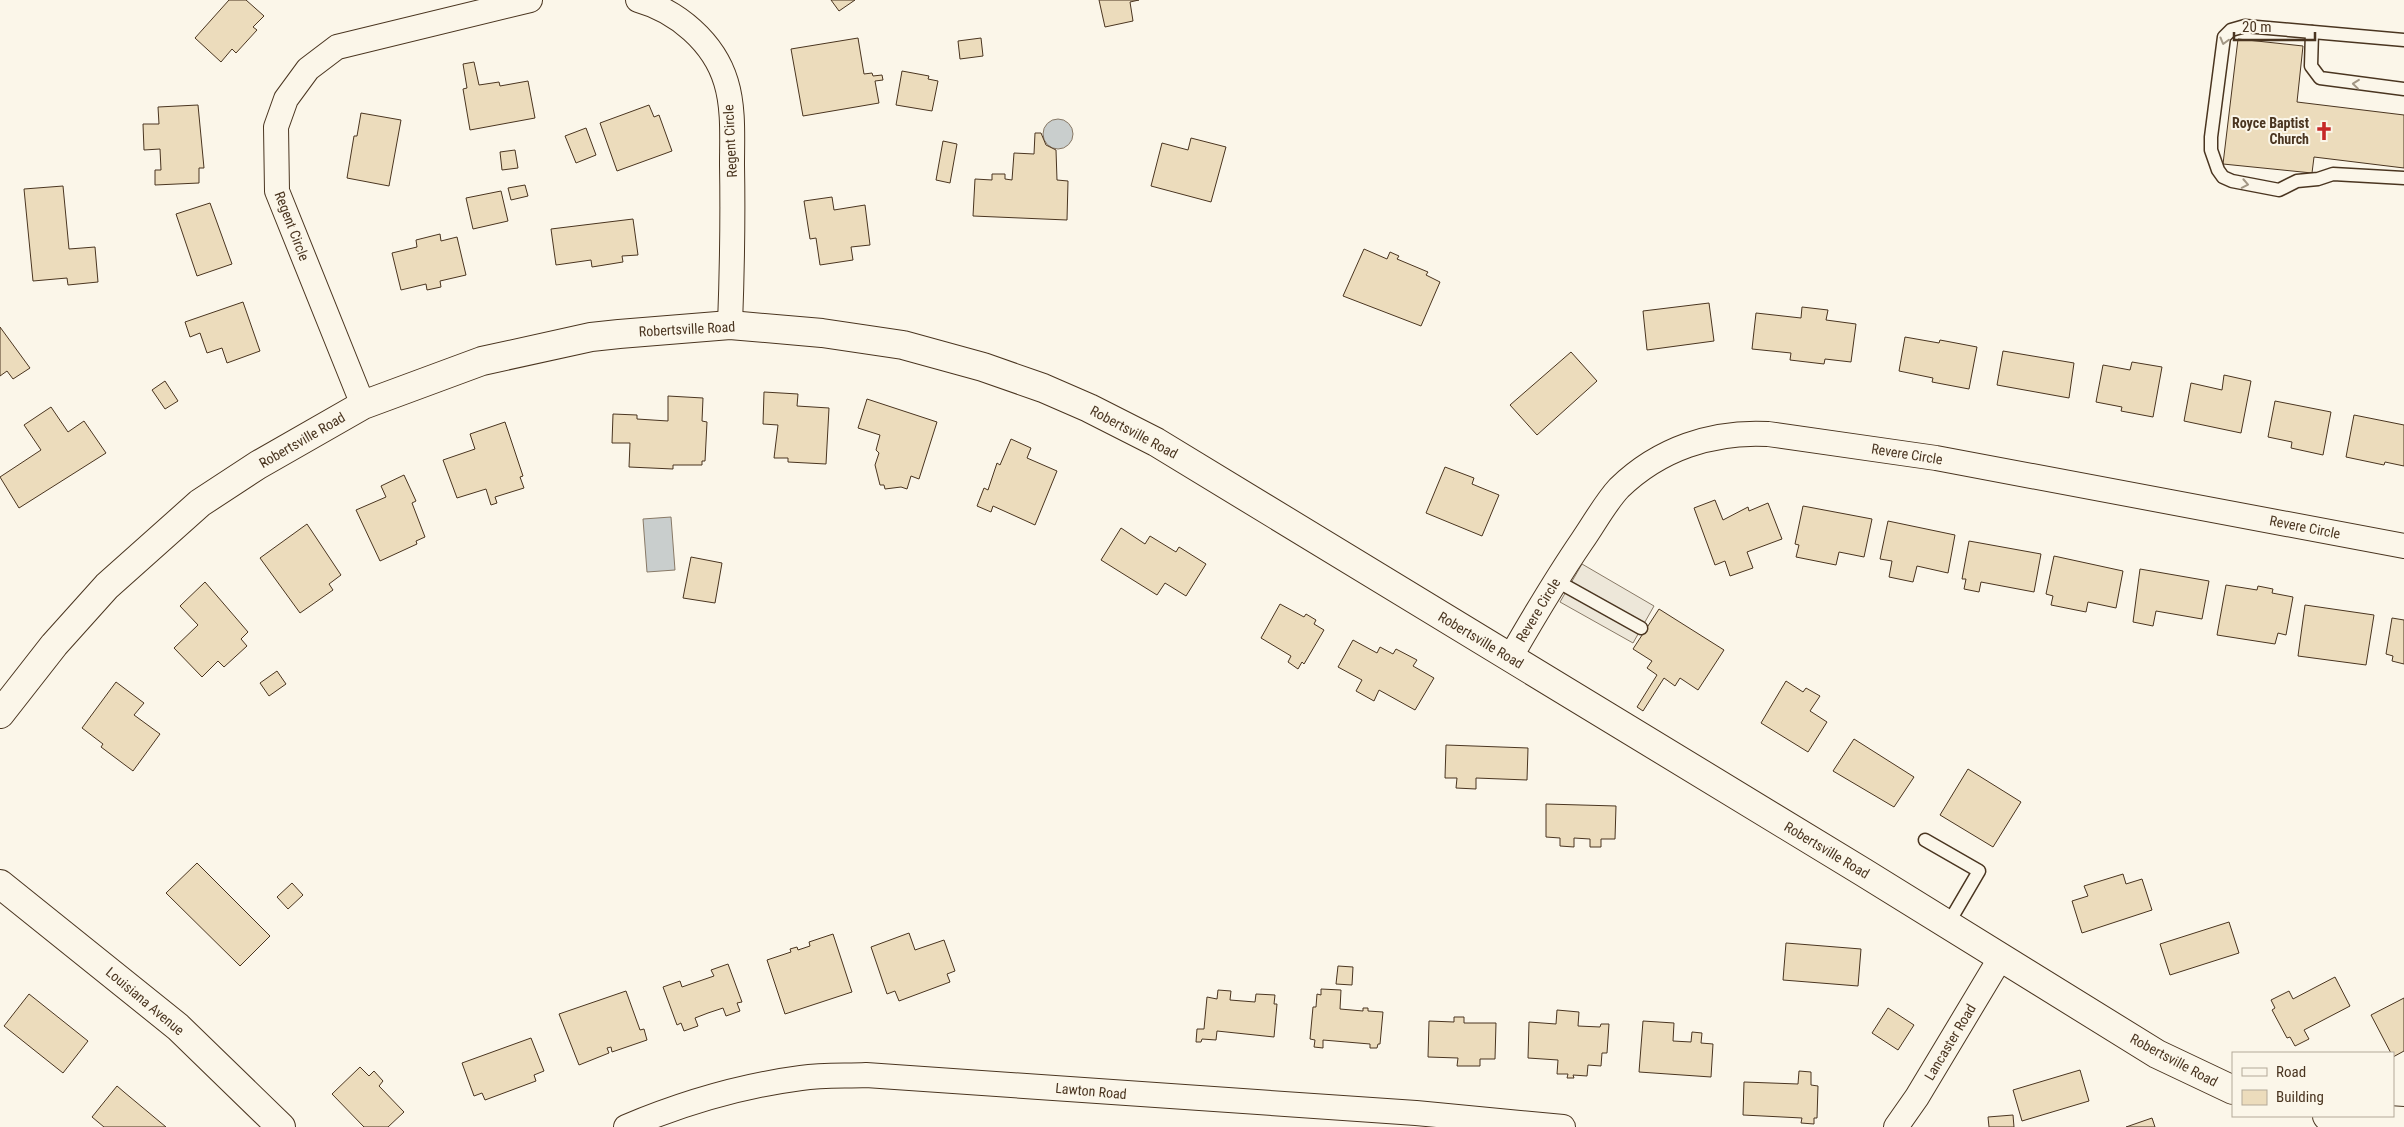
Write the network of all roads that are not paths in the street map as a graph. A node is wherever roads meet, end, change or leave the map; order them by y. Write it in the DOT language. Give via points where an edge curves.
graph roads {
  1 [pos="530,0"];
  2 [pos="638,0"];
  3 [pos="2312,32"];
  4 [pos="2404,40"];
  5 [pos="2404,89"];
  6 [pos="2404,178"];
  7 [pos="730,325"];
  8 [pos="363,406"];
  9 [pos="2404,546"];
  10 [pos="1555,580"];
  11 [pos="1641,628"];
  12 [pos="1510,658"];
  13 [pos="0,714"];
  14 [pos="1925,840"];
  15 [pos="0,884"];
  16 [pos="1948,924"];
  17 [pos="2001,956"];
  18 [pos="2232,1090"];
  19 [pos="2342,1117"];
  20 [pos="2404,1121"];
  21 [pos="281,1127"];
  22 [pos="626,1127"];
  23 [pos="1563,1127"];
  24 [pos="1896,1127"];
  1 -- 8 [label="street, Regent Circle" via="337,47 308,69 286,99 276,127 276,191"];
  2 -- 7 [label="street, Regent Circle" via="682,20 709,49 726,82 732,120"];
  3 -- 4 [label="lane"];
  5 -- 3 [label="lane, one-way" via="2320,78 2311,66"];
  3 -- 6 [label="lane, one-way" via="2246,26 2231,30 2224,37 2210,138 2218,170 2232,181 2279,190 2297,181 2333,174"];
  7 -- 8 [label="street, Robertsville Road" via="582,339 482,361"];
  7 -- 12 [label="street, Robertsville Road" via="822,332 903,345 1043,388 1156,442"];
  8 -- 13 [label="street, Robertsville Road" via="258,465 200,503 107,586 54,645"];
  9 -- 10 [label="street, Revere Circle" via="1936,458 1777,435 1741,433 1680,446 1656,458 1618,489"];
  10 -- 11 [label="lane"];
  10 -- 12 [label="street, Revere Circle"];
  12 -- 16 [label="street, Robertsville Road"];
  14 -- 16 [label="lane" via="1979,871"];
  15 -- 21 [label="street, Louisiana Avenue" via="178,1027"];
  16 -- 17 [label="street, Robertsville Road"];
  17 -- 18 [label="street, Robertsville Road" via="2157,1054"];
  17 -- 24 [label="street, Lancaster Road"];
  19 -- 20 [label="street"];
  22 -- 23 [label="street, Lawton Road" via="678,1106 733,1090 802,1078 866,1075 1416,1112"];
}
